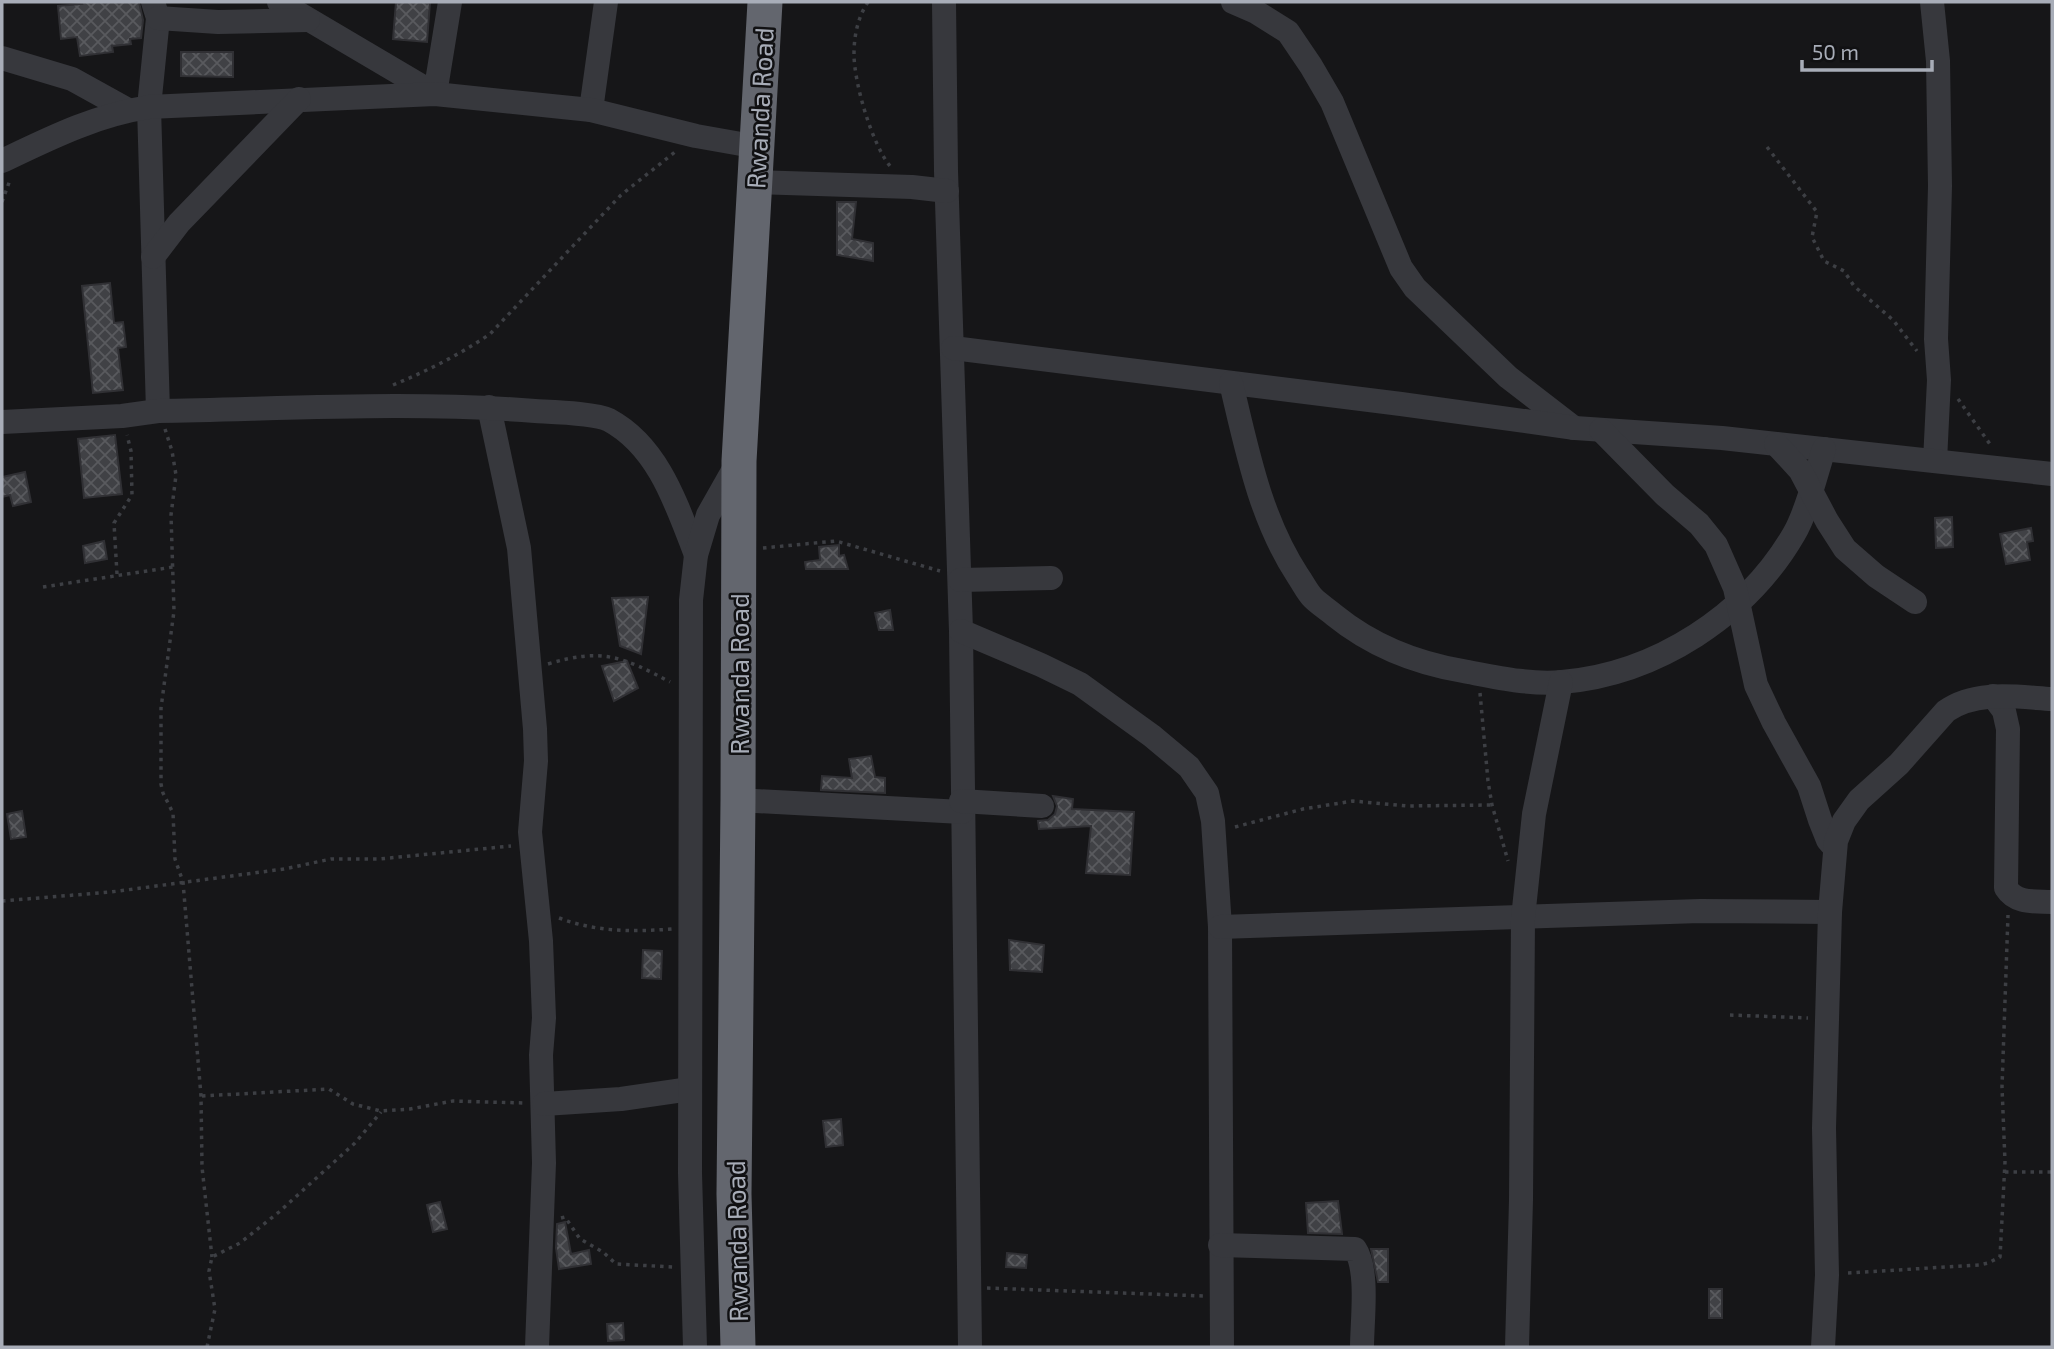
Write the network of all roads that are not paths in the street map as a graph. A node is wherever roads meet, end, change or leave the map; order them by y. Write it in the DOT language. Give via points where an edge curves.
graph roads {
  1 [pos="279,2"];
  2 [pos="450,2"];
  3 [pos="606,2"];
  4 [pos="765,2"];
  5 [pos="944,2"];
  6 [pos="1233,2"];
  7 [pos="1932,2"];
  8 [pos="156,10"];
  9 [pos="308,20"];
  10 [pos="2,58"];
  11 [pos="435,94"];
  12 [pos="299,99"];
  13 [pos="139,108"];
  14 [pos="591,110"];
  15 [pos="758,147"];
  16 [pos="2,161"];
  17 [pos="755,182"];
  18 [pos="947,191"];
  19 [pos="153,257"];
  20 [pos="953,348"];
  21 [pos="1231,383"];
  22 [pos="489,407"];
  23 [pos="158,411"];
  24 [pos="2,422"];
  25 [pos="1575,428"];
  26 [pos="1601,430"];
  27 [pos="1776,444"];
  28 [pos="1824,449"];
  29 [pos="738,461"];
  30 [pos="1935,461"];
  31 [pos="2052,474"];
  32 [pos="1811,488"];
  33 [pos="696,555"];
  34 [pos="960,578"];
  35 [pos="1051,578"];
  36 [pos="1738,602"];
  37 [pos="1915,602"];
  38 [pos="961,631"];
  39 [pos="1561,682"];
  40 [pos="1993,696"];
  41 [pos="2052,699"];
  42 [pos="738,800"];
  43 [pos="1042,806"];
  44 [pos="962,807"];
  45 [pos="1835,848"];
  46 [pos="2052,902"];
  47 [pos="1830,912"];
  48 [pos="1523,918"];
  49 [pos="1220,927"];
  50 [pos="690,1089"];
  51 [pos="544,1104"];
  52 [pos="1220,1245"];
  53 [pos="537,1347"];
  54 [pos="695,1347"];
  55 [pos="738,1347"];
  56 [pos="970,1347"];
  57 [pos="1222,1347"];
  58 [pos="1362,1347"];
  59 [pos="1517,1347"];
  60 [pos="1823,1347"];
  1 -- 9 [label="street"];
  2 -- 11 [label="street"];
  3 -- 14 [label="street"];
  4 -- 15 [label="highway, Rwanda Road"];
  5 -- 18 [label="street"];
  6 -- 25 [label="street" via="1288,32 1311,66 1332,102 1401,268 1415,288 1508,377"];
  7 -- 30 [label="street" via="1940,186"];
  8 -- 9 [label="street" via="218,22"];
  8 -- 13 [label="street"];
  9 -- 11 [label="street"];
  10 -- 13 [label="street" via="72,79"];
  11 -- 12 [label="street"];
  11 -- 14 [label="street"];
  12 -- 13 [label="street"];
  12 -- 19 [label="street" via="179,223"];
  13 -- 16 [label="street" via="70,129"];
  13 -- 19 [label="street"];
  14 -- 15 [label="street"];
  15 -- 17 [label="highway, Rwanda Road"];
  17 -- 18 [label="street"];
  17 -- 29 [label="highway, Rwanda Road"];
  18 -- 20 [label="street"];
  19 -- 23 [label="street"];
  20 -- 21 [label="street"];
  20 -- 34 [label="street"];
  21 -- 25 [label="street"];
  21 -- 39 [label="street" via="1262,505 1282,551 1313,598 1355,632 1398,654 1509,680"];
  22 -- 23 [label="street"];
  22 -- 33 [label="street" via="607,419 632,437 655,463 672,491"];
  22 -- 51 [label="street" via="519,548 529,670 536,761 530,844 543,984"];
  23 -- 24 [label="street"];
  25 -- 26 [label="street"];
  26 -- 27 [label="street"];
  26 -- 36 [label="street" via="1716,544"];
  27 -- 28 [label="street"];
  27 -- 32 [label="street"];
  28 -- 30 [label="street"];
  28 -- 32 [label="street"];
  29 -- 33 [label="street" via="708,515"];
  29 -- 42 [label="highway, Rwanda Road"];
  30 -- 31 [label="street"];
  32 -- 36 [label="street" via="1796,531 1769,573"];
  32 -- 37 [label="street" via="1845,549"];
  33 -- 50 [label="street" via="691,600"];
  34 -- 35 [label="street"];
  34 -- 38 [label="street"];
  36 -- 39 [label="street" via="1692,638 1654,659 1620,672"];
  36 -- 45 [label="street" via="1756,685 1809,786 1819,820"];
  38 -- 44 [label="street"];
  38 -- 49 [label="street" via="1080,684 1189,766 1208,793"];
  39 -- 48 [label="street" via="1534,814"];
  40 -- 41 [label="street"];
  40 -- 45 [label="street" via="1946,711 1859,800 1844,821"];
  40 -- 46 [label="street" via="2004,711 2008,729 2008,892 2020,900"];
  42 -- 44 [label="street"];
  42 -- 55 [label="highway, Rwanda Road" via="734,1194"];
  43 -- 44 [label="street"];
  44 -- 56 [label="street"];
  45 -- 47 [label="street"];
  47 -- 48 [label="street" via="1700,911"];
  47 -- 60 [label="street"];
  48 -- 49 [label="street"];
  48 -- 59 [label="street"];
  49 -- 52 [label="street"];
  50 -- 51 [label="street"];
  50 -- 54 [label="street"];
  51 -- 53 [label="street"];
  52 -- 57 [label="street"];
  52 -- 58 [label="street" via="1355,1249 1362,1270"];
}
